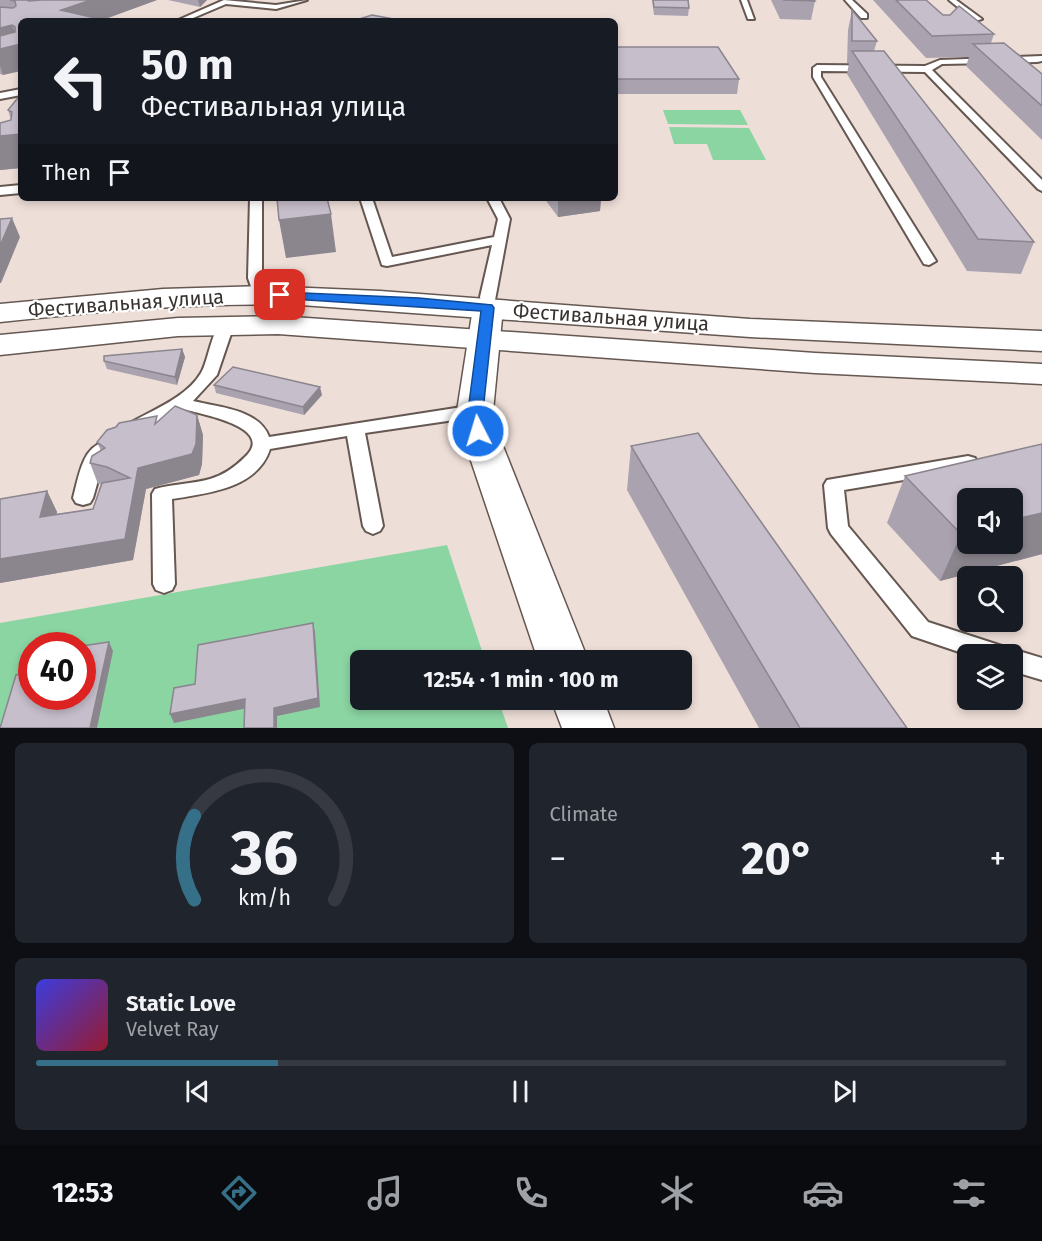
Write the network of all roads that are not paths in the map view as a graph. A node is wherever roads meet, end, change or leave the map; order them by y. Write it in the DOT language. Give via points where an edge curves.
graph roads {
  1 [pos="304,0"];
  2 [pos="744,0"];
  3 [pos="848,0"];
  4 [pos="952,0"];
  5 [pos="228,1"];
  6 [pos="751,16"];
  7 [pos="864,16"];
  8 [pos="190,17"];
  9 [pos="195,18"];
  10 [pos="978,19"];
  11 [pos="1040,61"];
  12 [pos="927,69"];
  13 [pos="18,93"];
  14 [pos="0,96"];
  15 [pos="1042,187"];
  16 [pos="18,189"];
  17 [pos="0,191"];
  18 [pos="256,201"];
  19 [pos="367,201"];
  20 [pos="495,201"];
  21 [pos="498,240"];
  22 [pos="929,261"];
  23 [pos="261,295"];
  24 [pos="0,314"];
  25 [pos="486,324"];
  26 [pos="226,325"];
  27 [pos="120,332"];
  28 [pos="1042,341"];
  29 [pos="0,345"];
  30 [pos="0,351"];
  31 [pos="1042,374"];
  32 [pos="181,403"];
  33 [pos="475,411"];
  34 [pos="355,428"];
  35 [pos="262,444"];
  36 [pos="984,460"];
  37 [pos="83,498"];
  38 [pos="373,526"];
  39 [pos="164,584"];
  40 [pos="966,644"];
  41 [pos="559,650"];
  42 [pos="1023,663"];
  43 [pos="1042,669"];
  44 [pos="581,710"];
  45 [pos="588,728"];
  1 -- 5 [label="lane" via="276,6"];
  2 -- 6 [label="lane"];
  3 -- 7 [label="lane"];
  4 -- 10 [label="lane"];
  5 -- 8 [label="lane"];
  8 -- 9 [label="lane"];
  11 -- 12 [label="lane" via="940,62"];
  12 -- 15 [label="lane"];
  12 -- 22 [label="lane" via="817,68 817,77"];
  13 -- 14 [label="lane"];
  16 -- 17 [label="lane"];
  18 -- 23 [label="lane" via="255,278"];
  19 -- 21 [label="lane" via="387,262"];
  20 -- 21 [label="lane" via="504,219"];
  21 -- 25 [label="lane"];
  23 -- 24 [label="main road, Фестивальная улица" via="185,297"];
  23 -- 25 [label="main road, Фестивальная улица" via="419,302"];
  25 -- 26 [label="main road, Фестивальная улица" via="373,332"];
  25 -- 28 [label="main road, Фестивальная улица" via="805,330"];
  25 -- 31 [label="main road, Фестивальная улица" via="826,363"];
  25 -- 33 [label="main road"];
  26 -- 27 [label="main road, Фестивальная улица"];
  26 -- 32 [label="lane" via="209,375"];
  27 -- 29 [label="main road"];
  27 -- 30 [label="main road"];
  32 -- 35 [label="lane" via="240,418 258,432"];
  32 -- 37 [label="lane" via="109,442 95,456"];
  33 -- 34 [label="lane"];
  33 -- 41 [label="main road" via="478,431"];
  34 -- 35 [label="lane"];
  34 -- 38 [label="lane"];
  35 -- 39 [label="lane" via="258,456 241,473 215,485 162,494"];
  36 -- 40 [label="lane" via="834,485 838,528 920,629"];
  42 -- 43 [label="lane"];
  44 -- 45 [label="main road"];
}
